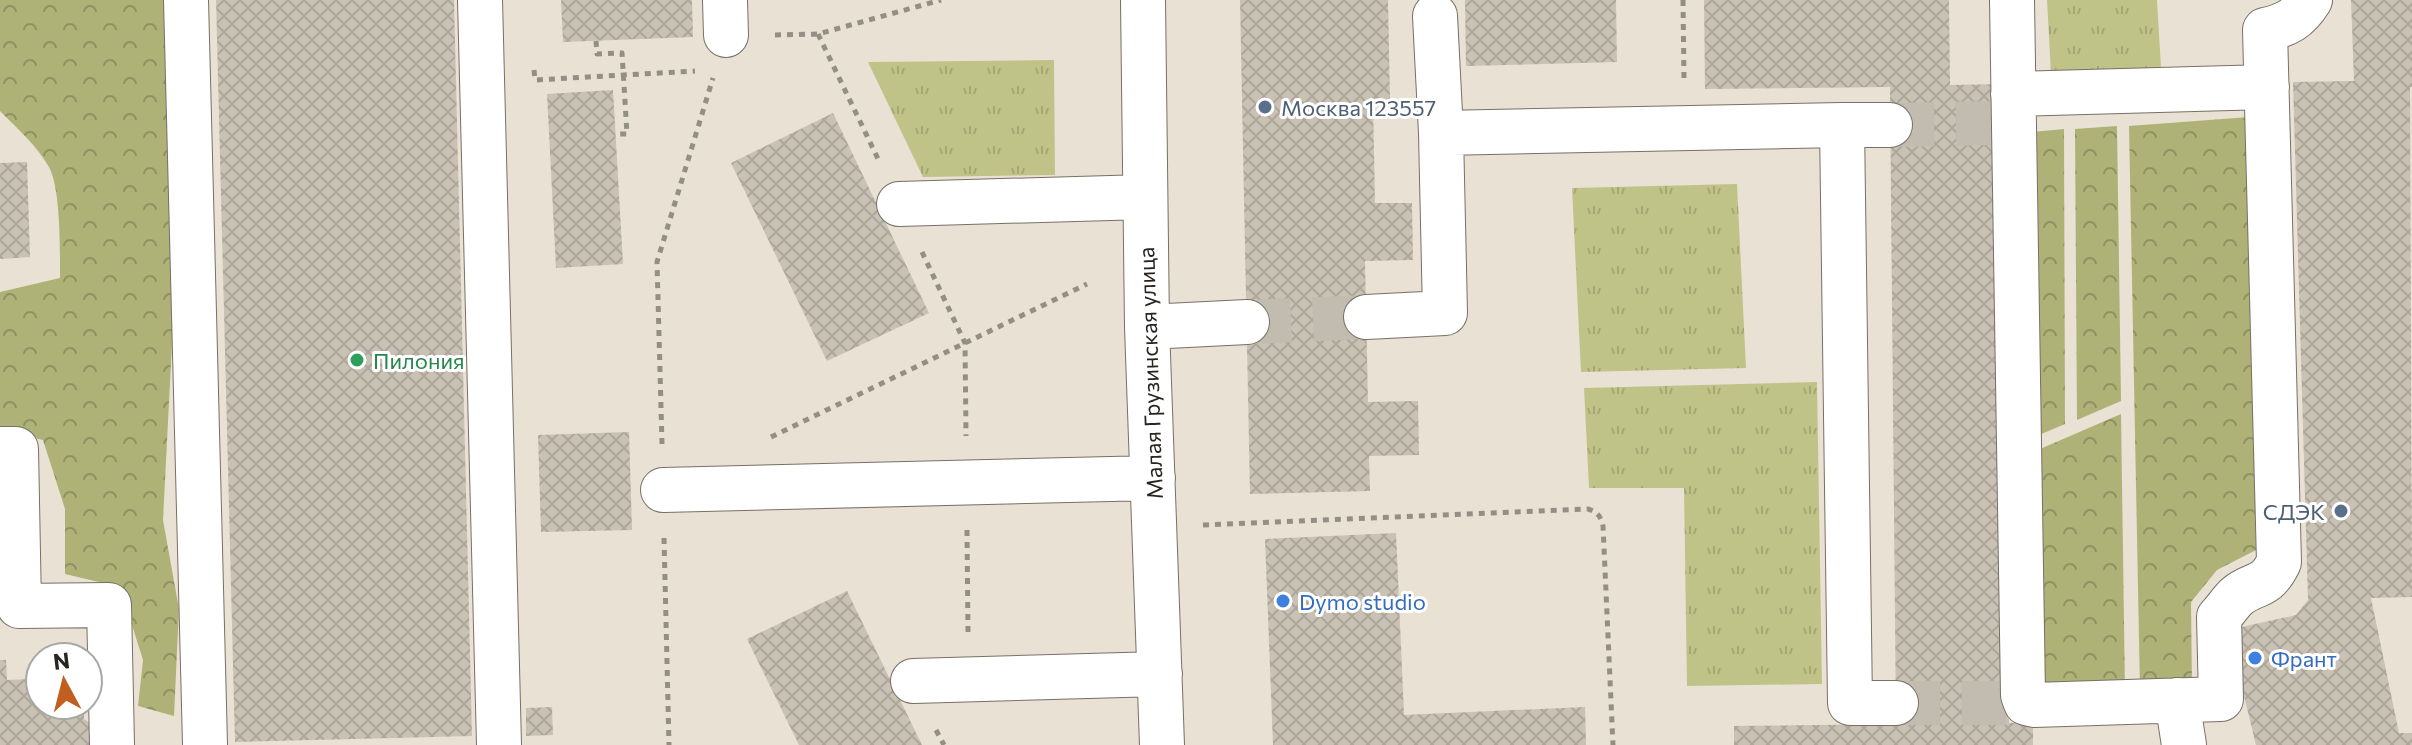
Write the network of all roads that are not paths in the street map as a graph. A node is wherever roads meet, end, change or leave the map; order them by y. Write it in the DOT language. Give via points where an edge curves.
graph roads {
  1 [pos="186,0"];
  2 [pos="480,0"];
  3 [pos="1143,0"];
  4 [pos="2012,0"];
  5 [pos="2310,0"];
  6 [pos="1435,16"];
  7 [pos="2267,87"];
  8 [pos="2010,113"];
  9 [pos="1842,125"];
  10 [pos="1890,125"];
  11 [pos="1441,133"];
  12 [pos="1145,197"];
  13 [pos="899,204"];
  14 [pos="1366,317"];
  15 [pos="1247,322"];
  16 [pos="1147,327"];
  17 [pos="0,449"];
  18 [pos="1153,478"];
  19 [pos="663,490"];
  20 [pos="1160,674"];
  21 [pos="913,681"];
  22 [pos="2177,700"];
  23 [pos="1896,703"];
  24 [pos="112,745"];
  25 [pos="205,745"];
  26 [pos="499,745"];
  27 [pos="1162,745"];
  28 [pos="2184,745"];
  1 -- 25 [label="street"];
  2 -- 26 [label="street"];
  3 -- 12 [label="street, Малая Грузинская улица"];
  4 -- 8 [label="street"];
  5 -- 7 [label="street" via="2285,26 2265,30"];
  6 -- 11 [label="street"];
  7 -- 8 [label="street"];
  7 -- 22 [label="street" via="2279,562 2263,585 2237,596 2219,617 2221,699"];
  8 -- 22 [label="street" via="2023,695 2017,703"];
  9 -- 10 [label="street"];
  9 -- 11 [label="street"];
  9 -- 23 [label="street" via="1850,703"];
  11 -- 14 [label="street" via="1445,313"];
  12 -- 13 [label="street"];
  12 -- 16 [label="street, Малая Грузинская улица"];
  15 -- 16 [label="street"];
  16 -- 18 [label="street, Малая Грузинская улица"];
  17 -- 24 [label="street" via="16,449 19,606 109,605"];
  18 -- 19 [label="street"];
  18 -- 20 [label="street, Малая Грузинская улица"];
  20 -- 21 [label="street"];
  20 -- 27 [label="street, Малая Грузинская улица"];
  22 -- 28 [label="street"];
}
